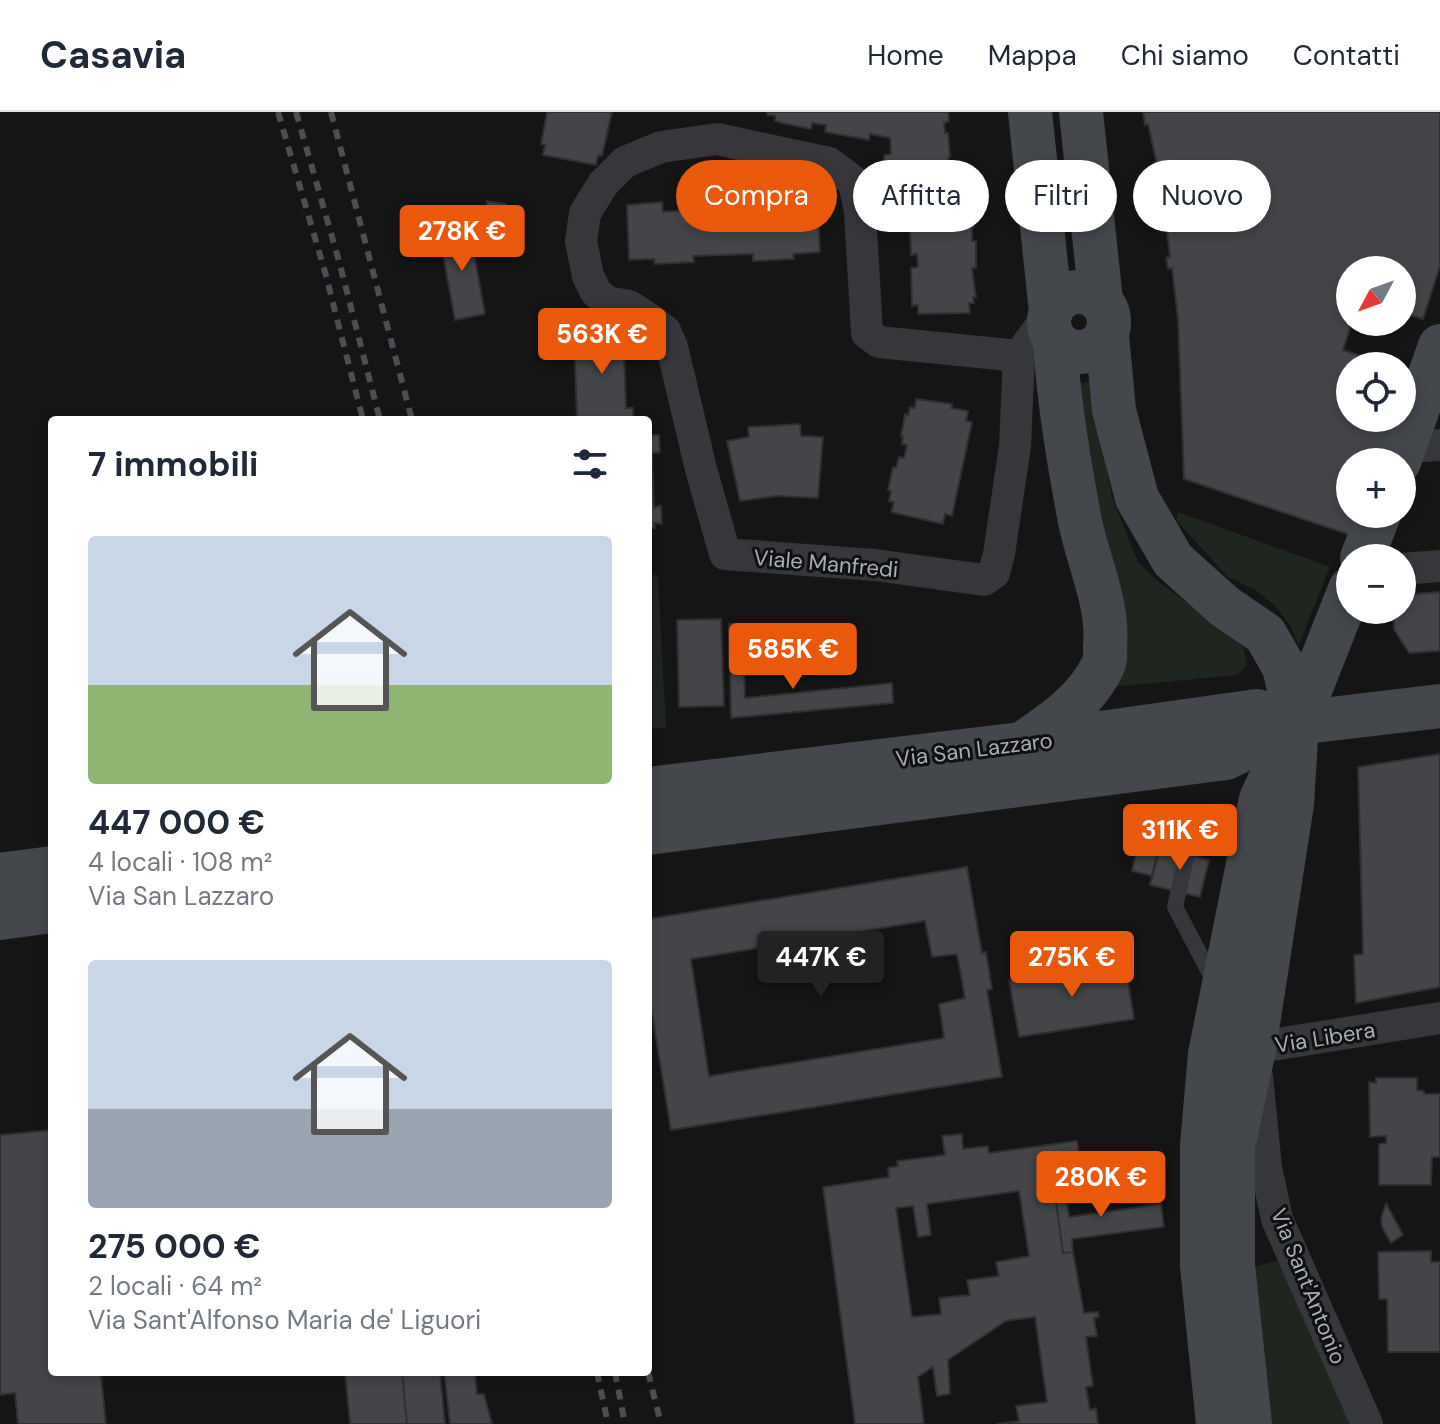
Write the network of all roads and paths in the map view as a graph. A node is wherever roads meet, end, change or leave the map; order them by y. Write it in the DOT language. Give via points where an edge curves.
graph roads {
  1 [pos="1030,112"];
  2 [pos="1081,112"];
  3 [pos="1104,318"];
  4 [pos="1042,336"];
  5 [pos="1438,359"];
  6 [pos="1416,448"];
  7 [pos="1440,566"];
  8 [pos="1416,568"];
  9 [pos="1336,624"];
  10 [pos="1440,706"];
  11 [pos="1297,723"];
  12 [pos="1022,744"];
  13 [pos="1226,758"];
  14 [pos="652,789"];
  15 [pos="1257,817"];
  16 [pos="652,832"];
  17 [pos="48,869"];
  18 [pos="0,875"];
  19 [pos="48,912"];
  20 [pos="0,918"];
  21 [pos="1221,996"];
  22 [pos="1440,1018"];
  23 [pos="1254,1049"];
  24 [pos="1210,1054"];
  25 [pos="1218,1424"];
  26 [pos="1250,1424"];
  27 [pos="1367,1424"];
  1 -- 4 [label="main road, Viale Manfredi"];
  2 -- 3 [label="main road"];
  3 -- 4 [label="main road" via="1099,346 1081,353"];
  3 -- 11 [label="main road" via="1114,410 1137,498 1173,560 1265,634 1284,667"];
  4 -- 4 [label="street, Viale Manfredi" via="1015,446 994,573 984,580 875,565 725,554 665,331 629,306 607,302 596,292 581,241 585,213 625,162 661,147 717,139 829,163 854,182 867,333 879,342"];
  4 -- 12 [label="main road, Viale Manfredi" via="1079,521 1107,625 1104,664 1083,694 1058,720"];
  5 -- 6 [label="main road"];
  7 -- 8 [label="street"];
  9 -- 11 [label="main road"];
  10 -- 11 [label="main road, Via San Lazzaro"];
  11 -- 12 [label="main road, Via San Lazzaro" via="1257,711"];
  11 -- 13 [label="main road, Via San Lazzaro"];
  11 -- 15 [label="main road"];
  11 -- 23 [label="main road" via="1292,804"];
  12 -- 14 [label="main road, Via San Lazzaro"];
  13 -- 15 [label="main road" via="1239,762 1258,784"];
  13 -- 16 [label="main road, Via San Lazzaro"];
  15 -- 21 [label="main road"];
  15 -- 21 [label="lane" via="1188,849 1175,907"];
  17 -- 18 [label="main road"];
  19 -- 20 [label="main road"];
  21 -- 24 [label="main road"];
  22 -- 23 [label="street, Via Libera"];
  23 -- 24 [label="street, Via Libera"];
  23 -- 26 [label="main road" via="1233,1147 1233,1265"];
  23 -- 27 [label="street, Via Sant'Antonio" via="1277,1219"];
  24 -- 25 [label="main road" via="1202,1145 1202,1266"];
}
